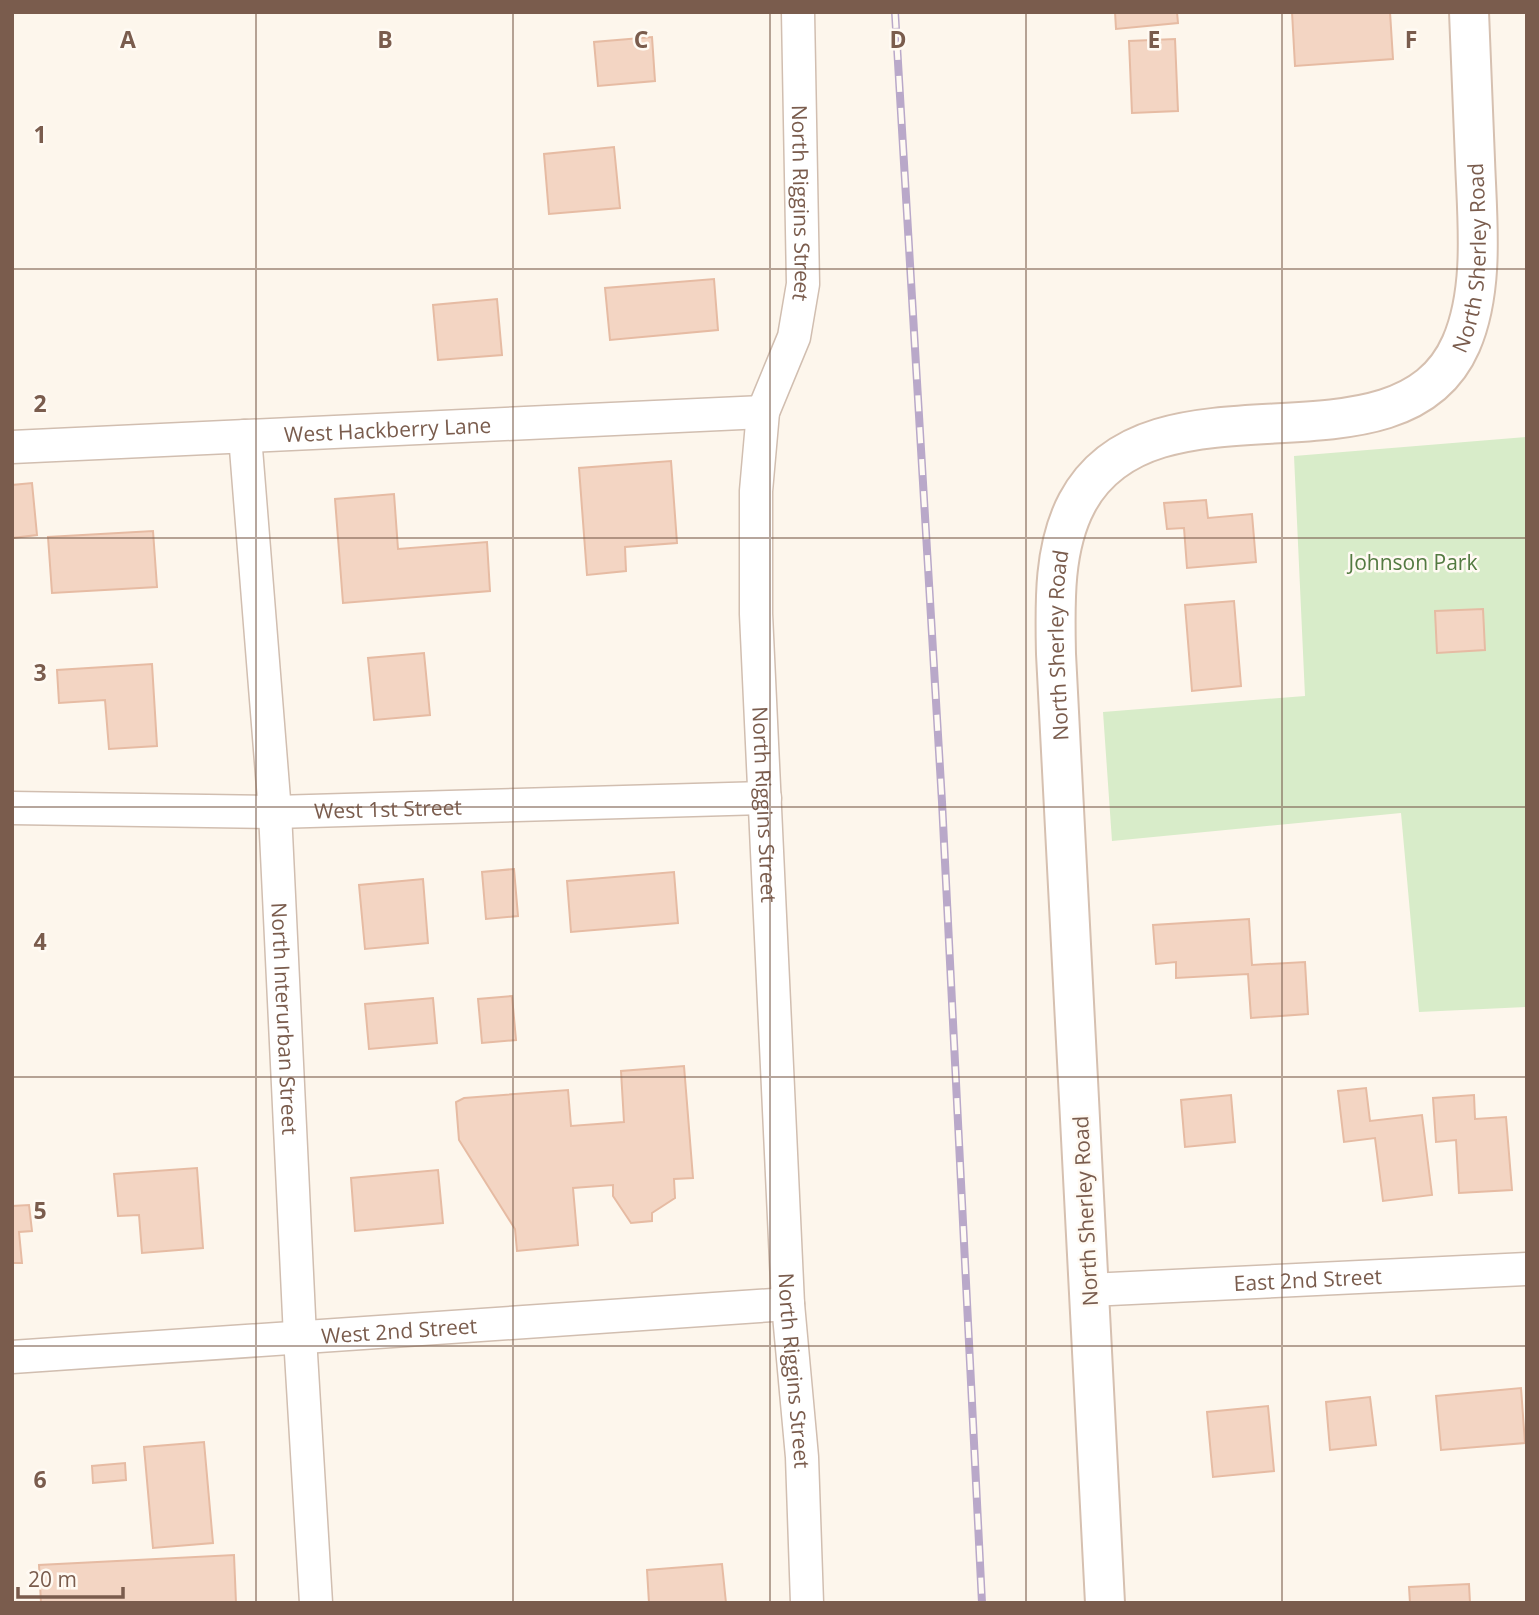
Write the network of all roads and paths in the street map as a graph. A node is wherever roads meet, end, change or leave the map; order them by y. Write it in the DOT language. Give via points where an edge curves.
graph roads {
  1 [pos="798,12"];
  2 [pos="1469,12"];
  3 [pos="763,412"];
  4 [pos="245,436"];
  5 [pos="12,447"];
  6 [pos="765,797"];
  7 [pos="12,808"];
  8 [pos="275,812"];
  9 [pos="1527,1269"];
  10 [pos="1089,1290"];
  11 [pos="788,1304"];
  12 [pos="300,1338"];
  13 [pos="12,1357"];
  14 [pos="316,1603"];
  15 [pos="807,1603"];
  16 [pos="1105,1603"];
  1 -- 3 [label="street, North Riggins Street" via="803,284 794,337"];
  2 -- 10 [label="main road, North Sherley Road" via="1477,259 1469,314 1452,362 1418,394 1376,411 1199,430 1147,442 1124,454 1087,487 1069,523 1058,572 1056,643"];
  3 -- 4 [label="street, West Hackberry Lane"];
  3 -- 6 [label="street, North Riggins Street" via="755,614"];
  4 -- 5 [label="street, West Hackberry Lane"];
  4 -- 8 [label="street, North Interurban Street"];
  6 -- 8 [label="street, West 1st Street"];
  6 -- 11 [label="street, North Riggins Street"];
  7 -- 8 [label="street, West 1st Street"];
  8 -- 12 [label="street, North Interurban Street"];
  9 -- 10 [label="street, East 2nd Street"];
  10 -- 16 [label="main road, North Sherley Road"];
  11 -- 12 [label="street, West 2nd Street"];
  11 -- 15 [label="street, North Riggins Street" via="802,1457"];
  12 -- 13 [label="street, West 2nd Street"];
  12 -- 14 [label="street, North Interurban Street"];
}
